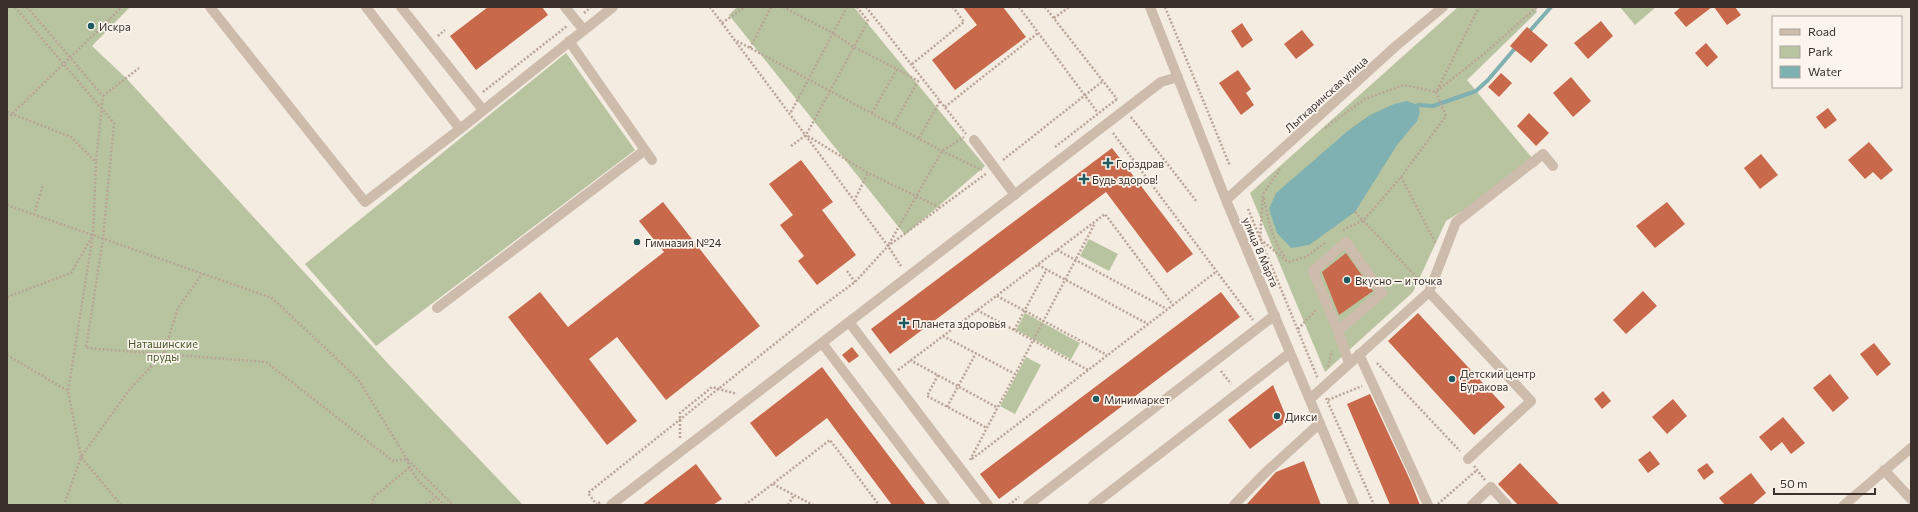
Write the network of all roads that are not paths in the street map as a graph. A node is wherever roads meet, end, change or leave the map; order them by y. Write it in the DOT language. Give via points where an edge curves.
graph roads {
  1 [pos="366,7"];
  2 [pos="401,7"];
  3 [pos="565,7"];
  4 [pos="1150,7"];
  5 [pos="1443,7"];
  6 [pos="213,8"];
  7 [pos="609,8"];
  8 [pos="583,29"];
  9 [pos="569,41"];
  10 [pos="1178,77"];
  11 [pos="483,110"];
  12 [pos="460,129"];
  13 [pos="974,140"];
  14 [pos="645,150"];
  15 [pos="652,160"];
  16 [pos="1554,166"];
  17 [pos="1014,195"];
  18 [pos="1226,200"];
  19 [pos="1429,292"];
  20 [pos="437,308"];
  21 [pos="1275,316"];
  22 [pos="849,322"];
  23 [pos="1338,331"];
  24 [pos="822,343"];
  25 [pos="1290,353"];
  26 [pos="1360,357"];
  27 [pos="1349,363"];
  28 [pos="1310,399"];
  29 [pos="1320,423"];
  30 [pos="1911,448"];
  31 [pos="1468,459"];
  32 [pos="1884,470"];
  33 [pos="1911,499"];
  34 [pos="608,502"];
  35 [pos="945,505"];
  36 [pos="988,505"];
  37 [pos="1028,505"];
  38 [pos="1093,505"];
  39 [pos="1234,505"];
  40 [pos="1354,505"];
  41 [pos="1428,505"];
  42 [pos="1472,505"];
  43 [pos="1507,505"];
  44 [pos="1844,505"];
  1 -- 12 [label="street"];
  2 -- 11 [label="street"];
  3 -- 8 [label="street"];
  4 -- 10 [label="street, улица 8 Марта"];
  5 -- 18 [label="street, Лыткаринская улица" via="1396,46"];
  6 -- 12 [label="street" via="365,202"];
  7 -- 8 [label="street"];
  8 -- 9 [label="street"];
  9 -- 11 [label="street"];
  9 -- 14 [label="street"];
  10 -- 17 [label="street" via="1161,82"];
  10 -- 18 [label="street, улица 8 Марта"];
  11 -- 12 [label="street"];
  13 -- 17 [label="street" via="991,170"];
  14 -- 15 [label="street"];
  14 -- 20 [label="street"];
  16 -- 19 [label="street" via="1543,154 1456,222"];
  17 -- 22 [label="street"];
  18 -- 21 [label="street, улица 8 Марта"];
  19 -- 26 [label="street"];
  19 -- 31 [label="street" via="1531,401"];
  21 -- 25 [label="street, улица 8 Марта"];
  21 -- 37 [label="street"];
  22 -- 24 [label="street"];
  22 -- 36 [label="street"];
  23 -- 23 [label="street" via="1382,293 1346,242 1313,271"];
  23 -- 27 [label="street"];
  24 -- 34 [label="street"];
  24 -- 35 [label="street"];
  25 -- 28 [label="street, улица 8 Марта"];
  25 -- 38 [label="street"];
  26 -- 27 [label="street"];
  26 -- 41 [label="street"];
  27 -- 28 [label="street"];
  28 -- 29 [label="street, улица 8 Марта"];
  29 -- 39 [label="street"];
  29 -- 40 [label="street, улица 8 Марта"];
  30 -- 32 [label="street"];
  32 -- 33 [label="street"];
  32 -- 44 [label="street"];
  42 -- 43 [label="street" via="1491,487"];
}
